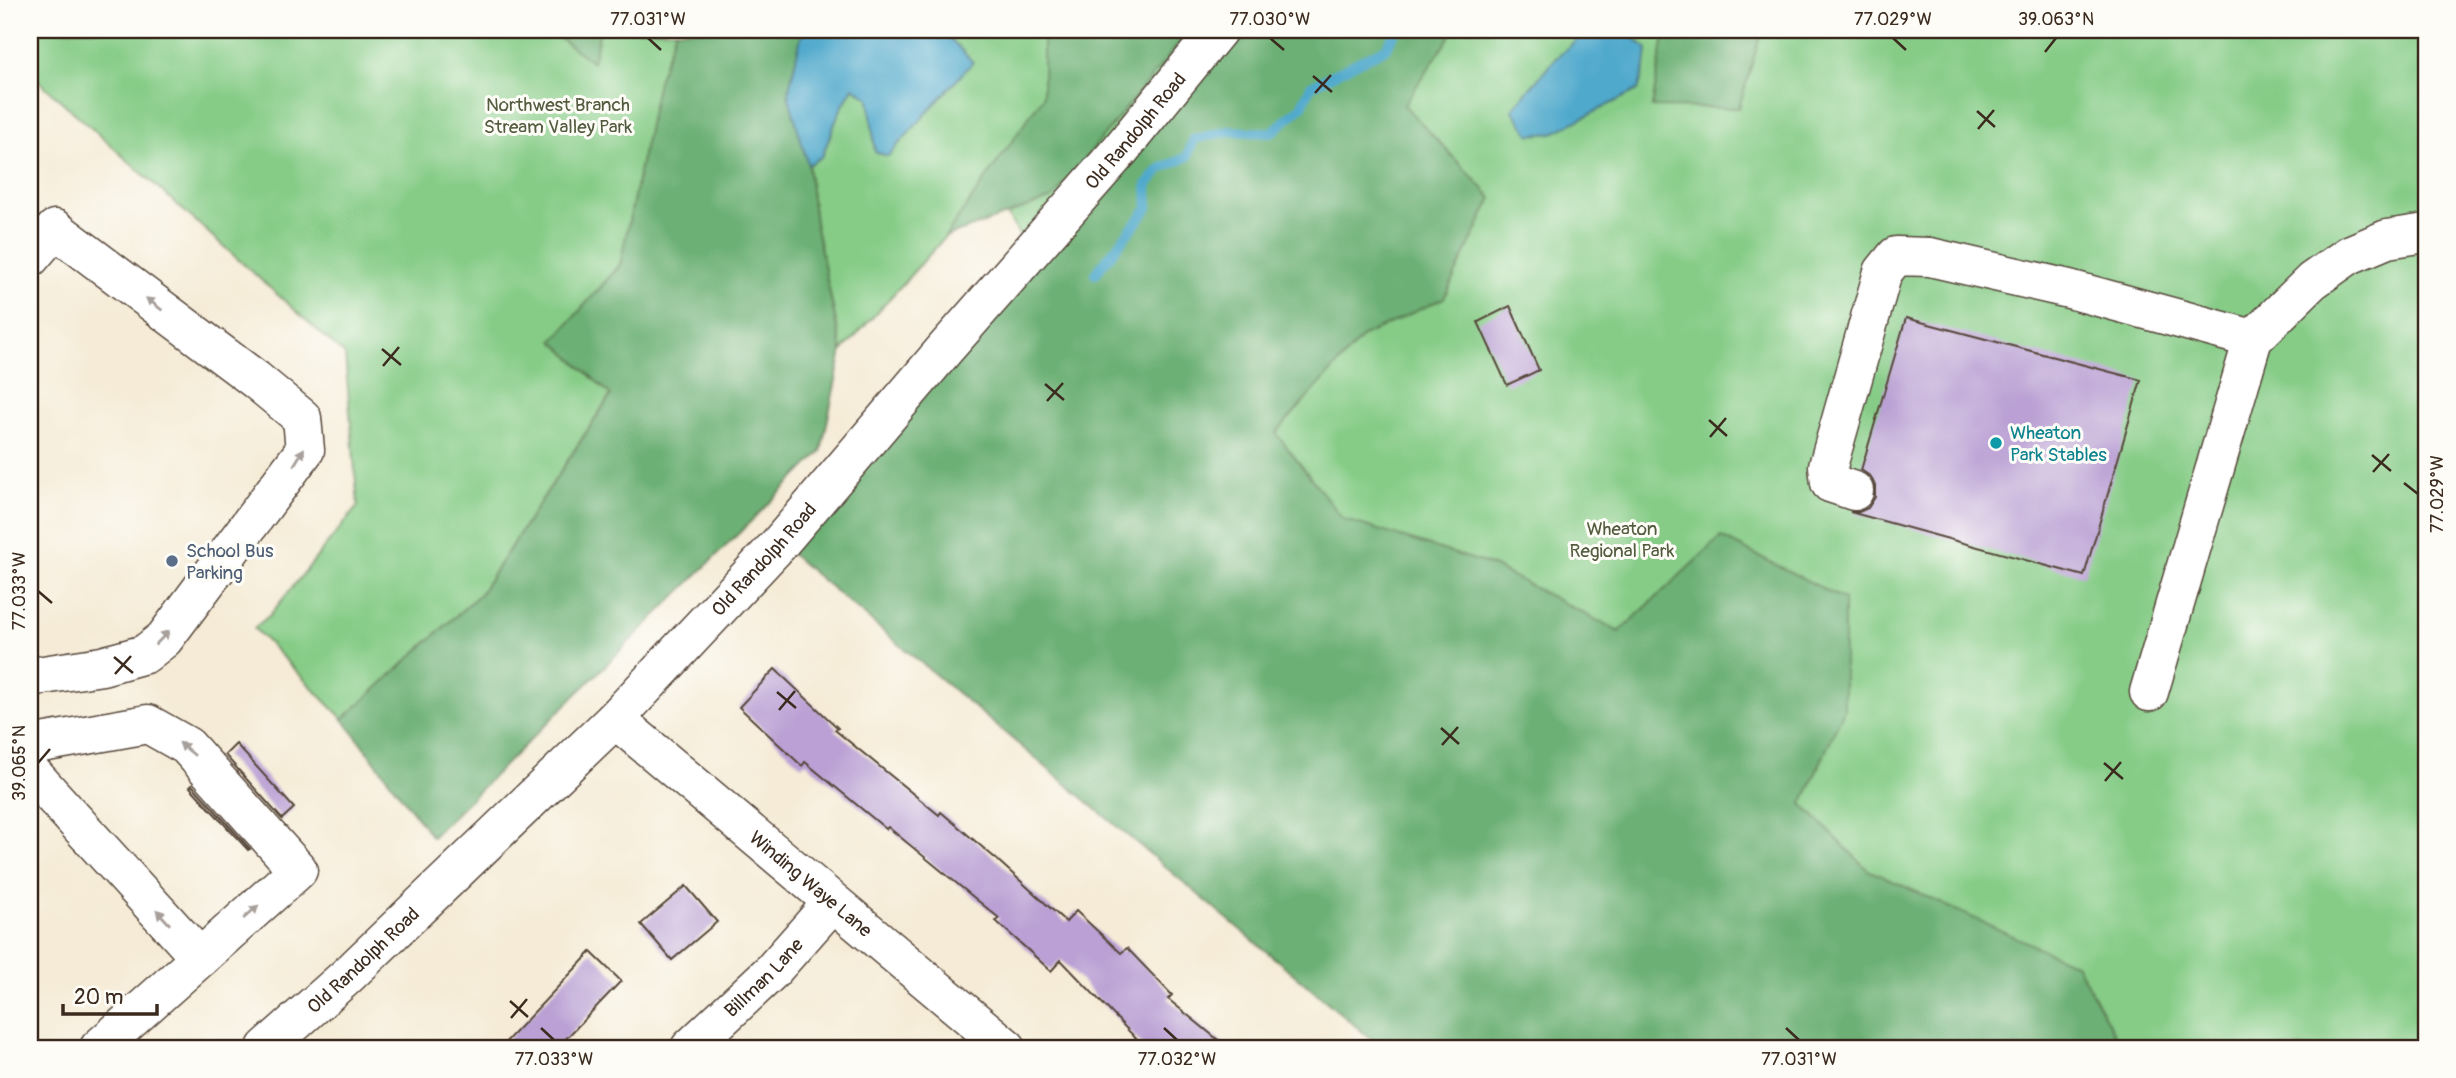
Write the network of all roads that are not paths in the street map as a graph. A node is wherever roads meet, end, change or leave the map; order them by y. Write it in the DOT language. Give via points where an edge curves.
graph roads {
  1 [pos="1218,30"];
  2 [pos="2426,233"];
  3 [pos="30,258"];
  4 [pos="2253,340"];
  5 [pos="1854,491"];
  6 [pos="30,677"];
  7 [pos="2149,692"];
  8 [pos="615,719"];
  9 [pos="30,745"];
  10 [pos="30,771"];
  11 [pos="832,903"];
  12 [pos="200,958"];
  13 [pos="99,1048"];
  14 [pos="266,1048"];
  15 [pos="690,1048"];
  16 [pos="1007,1048"];
  1 -- 8 [label="street, Old Randolph Road" via="1121,149 779,544"];
  2 -- 4 [label="street" via="2387,239 2350,255 2312,281"];
  6 -- 3 [label="street, one-way" via="145,654 163,639 305,450 302,418 55,229"];
  4 -- 5 [label="street" via="2069,289 1930,257 1896,256 1883,272 1828,466 1830,483"];
  4 -- 7 [label="street"];
  8 -- 11 [label="street, Winding Waye Lane"];
  8 -- 14 [label="street, Old Randolph Road"];
  12 -- 9 [label="street, one-way" via="298,870 187,746 148,724"];
  12 -- 10 [label="street, one-way"];
  11 -- 15 [label="street, Billman Lane" via="772,971"];
  11 -- 16 [label="street, Winding Waye Lane"];
  12 -- 13 [label="street"];
}
